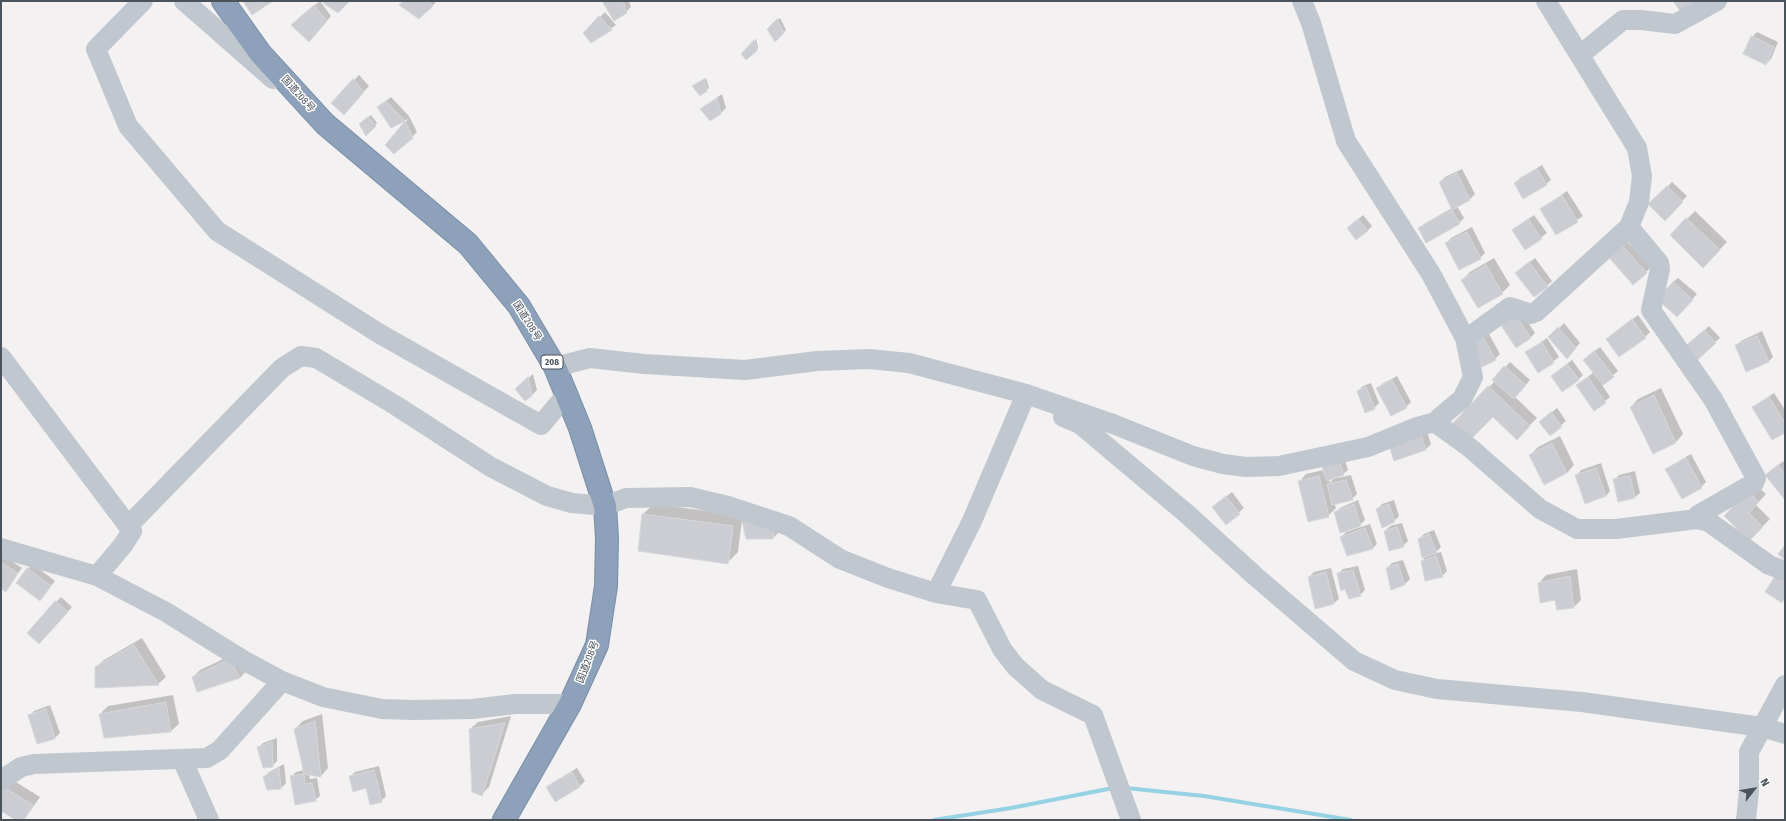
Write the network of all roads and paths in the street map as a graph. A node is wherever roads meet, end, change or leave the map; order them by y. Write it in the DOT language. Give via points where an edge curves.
graph roads {
  1 [pos="143,1"];
  2 [pos="184,1"];
  3 [pos="223,1"];
  4 [pos="1302,1"];
  5 [pos="1546,1"];
  6 [pos="1717,1"];
  7 [pos="1580,55"];
  8 [pos="325,124"];
  9 [pos="1629,227"];
  10 [pos="1464,338"];
  11 [pos="1,357"];
  12 [pos="555,367"];
  13 [pos="566,395"];
  14 [pos="1025,397"];
  15 [pos="1437,424"];
  16 [pos="605,506"];
  17 [pos="1697,519"];
  18 [pos="128,526"];
  19 [pos="1,548"];
  20 [pos="1785,571"];
  21 [pos="97,576"];
  22 [pos="936,593"];
  23 [pos="282,681"];
  24 [pos="1785,685"];
  25 [pos="570,704"];
  26 [pos="1762,727"];
  27 [pos="1785,734"];
  28 [pos="182,759"];
  29 [pos="1,780"];
  30 [pos="209,820"];
  31 [pos="504,820"];
  32 [pos="1131,820"];
  33 [pos="1746,820"];
  1 -- 13 [label="street" via="96,49 128,126 217,231 380,334 541,425"];
  2 -- 8 [label="street"];
  3 -- 8 [label="highway, 国道208号 / 208" via="260,53"];
  4 -- 10 [label="street" via="1346,140 1431,274"];
  5 -- 7 [label="street"];
  6 -- 7 [label="street" via="1675,24 1623,20"];
  7 -- 9 [label="street" via="1637,148 1642,176 1639,202"];
  8 -- 12 [label="highway, 国道208号 / 208" via="468,244 519,306"];
  9 -- 10 [label="street" via="1536,312 1530,314 1510,307"];
  9 -- 17 [label="street" via="1659,263 1651,310 1713,399 1756,478 1754,483 1698,515"];
  10 -- 15 [label="street" via="1473,377 1462,399 1440,418"];
  11 -- 18 [label="street"];
  12 -- 13 [label="highway, 国道208号 / 208"];
  12 -- 14 [label="street" via="590,358 745,370 817,361 869,359 909,363"];
  13 -- 16 [label="highway, 国道208号 / 208" via="580,428"];
  14 -- 15 [label="street" via="1126,429 1193,456 1246,467 1279,466 1368,447 1417,427 1430,423"];
  14 -- 22 [label="street" via="972,521"];
  14 -- 26 [label="street" via="1080,424 1354,661 1395,680 1437,689 1582,702"];
  15 -- 17 [label="street" via="1469,447 1540,509 1577,529 1616,529"];
  16 -- 18 [label="street" via="572,503 547,496 491,468 324,362 301,356 282,368"];
  16 -- 22 [label="street" via="626,498 690,497 728,506 789,526 840,559"];
  16 -- 25 [label="highway, 国道208号 / 208" via="606,586 596,645"];
  17 -- 20 [label="street" via="1709,522 1769,565"];
  18 -- 21 [label="street" via="132,531"];
  19 -- 21 [label="street"];
  21 -- 23 [label="street" via="166,612"];
  22 -- 32 [label="street" via="977,600 1002,649 1015,666 1042,690 1093,715"];
  23 -- 25 [label="street" via="324,696 382,709 472,709 515,704"];
  23 -- 28 [label="street" via="220,750 206,758"];
  24 -- 26 [label="street"];
  25 -- 31 [label="highway, 国道208号 / 208"];
  26 -- 27 [label="street"];
  26 -- 33 [label="street" via="1749,752"];
  28 -- 29 [label="street" via="34,764 21,767"];
  28 -- 30 [label="street"];
}
